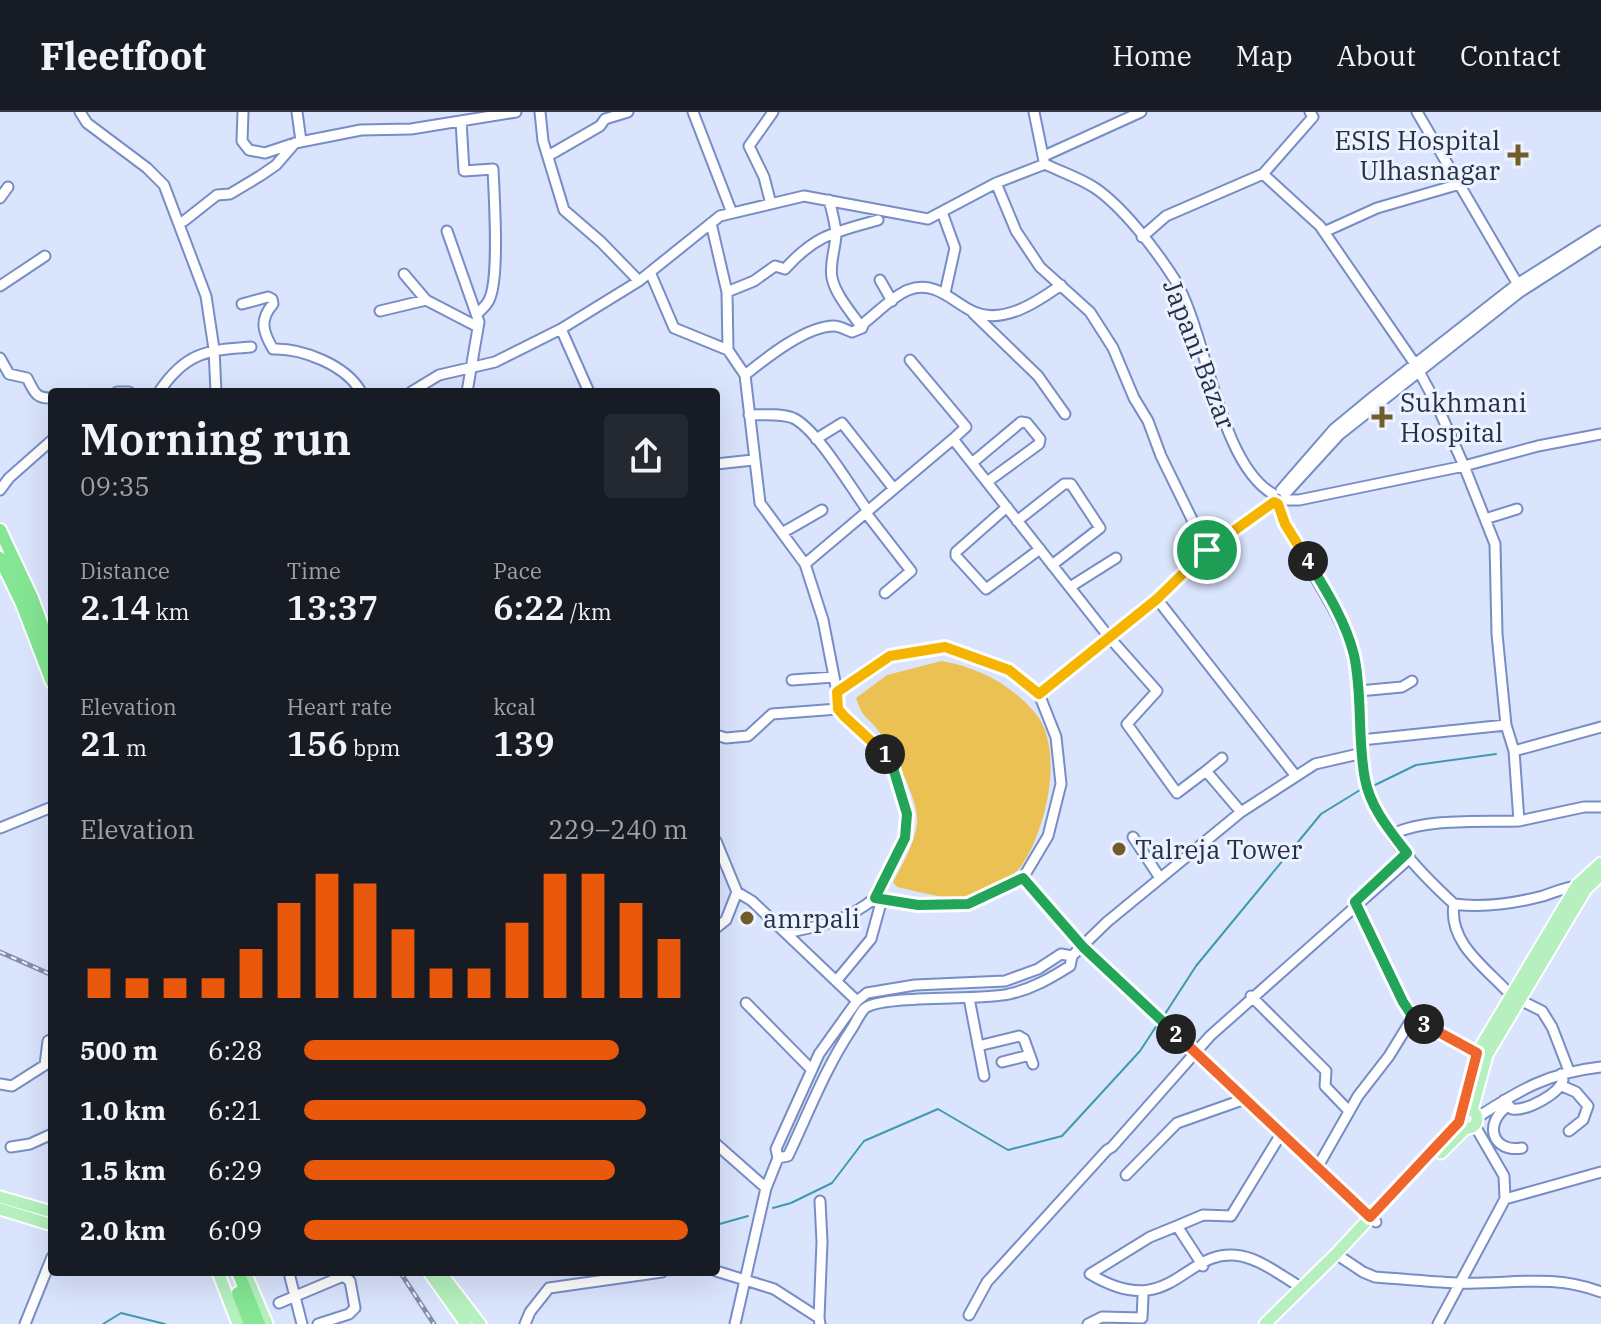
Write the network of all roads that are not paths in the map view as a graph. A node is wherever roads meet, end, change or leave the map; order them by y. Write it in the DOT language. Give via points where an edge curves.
graph roads {
  1 [pos="80,112"];
  2 [pos="243,112"];
  3 [pos="297,112"];
  4 [pos="516,112"];
  5 [pos="540,112"];
  6 [pos="628,112"];
  7 [pos="693,112"];
  8 [pos="773,112"];
  9 [pos="1034,112"];
  10 [pos="1141,112"];
  11 [pos="1310,112"];
  12 [pos="1417,112"];
  13 [pos="461,121"];
  14 [pos="298,142"];
  15 [pos="548,156"];
  16 [pos="1044,160"];
  17 [pos="1263,174"];
  18 [pos="996,183"];
  19 [pos="1460,184"];
  20 [pos="8,187"];
  21 [pos="0,198"];
  22 [pos="829,200"];
  23 [pos="771,204"];
  24 [pos="942,212"];
  25 [pos="732,213"];
  26 [pos="878,220"];
  27 [pos="184,221"];
  28 [pos="711,223"];
  29 [pos="447,231"];
  30 [pos="1601,231"];
  31 [pos="836,232"];
  32 [pos="1324,232"];
  33 [pos="1142,237"];
  34 [pos="1601,240"];
  35 [pos="45,256"];
  36 [pos="650,272"];
  37 [pos="404,274"];
  38 [pos="880,280"];
  39 [pos="639,281"];
  40 [pos="1061,285"];
  41 [pos="0,286"];
  42 [pos="1520,288"];
  43 [pos="727,292"];
  44 [pos="945,293"];
  45 [pos="426,300"];
  46 [pos="892,301"];
  47 [pos="242,304"];
  48 [pos="380,311"];
  49 [pos="972,311"];
  50 [pos="477,314"];
  51 [pos="478,327"];
  52 [pos="862,328"];
  53 [pos="561,329"];
  54 [pos="251,347"];
  55 [pos="214,349"];
  56 [pos="728,350"];
  57 [pos="0,358"];
  58 [pos="910,360"];
  59 [pos="473,367"];
  60 [pos="1417,368"];
  61 [pos="745,375"];
  62 [pos="162,388"];
  63 [pos="216,388"];
  64 [pos="358,388"];
  65 [pos="418,388"];
  66 [pos="468,388"];
  67 [pos="587,388"];
  68 [pos="48,398"];
  69 [pos="1065,414"];
  70 [pos="749,415"];
  71 [pos="1601,434"];
  72 [pos="816,439"];
  73 [pos="953,439"];
  74 [pos="48,443"];
  75 [pos="753,460"];
  76 [pos="972,463"];
  77 [pos="720,464"];
  78 [pos="1464,466"];
  79 [pos="4,478"];
  80 [pos="987,482"];
  81 [pos="894,489"];
  82 [pos="0,490"];
  83 [pos="1279,497"];
  84 [pos="1007,507"];
  85 [pos="1517,509"];
  86 [pos="822,510"];
  87 [pos="867,512"];
  88 [pos="1485,519"];
  89 [pos="1017,521"];
  90 [pos="0,530"];
  91 [pos="782,533"];
  92 [pos="1040,549"];
  93 [pos="1207,550"];
  94 [pos="0,558"];
  95 [pos="1116,558"];
  96 [pos="805,564"];
  97 [pos="1052,565"];
  98 [pos="1070,587"];
  99 [pos="885,593"];
  100 [pos="1157,599"];
  101 [pos="1109,637"];
  102 [pos="48,641"];
  103 [pos="48,670"];
  104 [pos="834,677"];
  105 [pos="792,680"];
  106 [pos="1412,681"];
  107 [pos="1359,691"];
  108 [pos="837,692"];
  109 [pos="1039,694"];
  110 [pos="838,709"];
  111 [pos="1506,725"];
  112 [pos="1601,727"];
  113 [pos="720,736"];
  114 [pos="1361,740"];
  115 [pos="1514,751"];
  116 [pos="1363,753"];
  117 [pos="1222,758"];
  118 [pos="1206,771"];
  119 [pos="1295,775"];
  120 [pos="1601,807"];
  121 [pos="48,809"];
  122 [pos="1241,812"];
  123 [pos="1519,821"];
  124 [pos="0,828"];
  125 [pos="1393,834"];
  126 [pos="1133,837"];
  127 [pos="720,851"];
  128 [pos="1408,855"];
  129 [pos="1601,863"];
  130 [pos="1601,875"];
  131 [pos="1023,878"];
  132 [pos="1160,878"];
  133 [pos="1581,887"];
  134 [pos="737,892"];
  135 [pos="878,898"];
  136 [pos="1356,904"];
  137 [pos="1454,904"];
  138 [pos="720,925"];
  139 [pos="786,933"];
  140 [pos="1083,947"];
  141 [pos="1072,956"];
  142 [pos="1036,971"];
  143 [pos="837,980"];
  144 [pos="1042,982"];
  145 [pos="957,984"];
  146 [pos="974,984"];
  147 [pos="878,991"];
  148 [pos="1512,995"];
  149 [pos="1251,996"];
  150 [pos="972,998"];
  151 [pos="957,999"];
  152 [pos="857,1001"];
  153 [pos="746,1003"];
  154 [pos="879,1003"];
  155 [pos="849,1011"];
  156 [pos="860,1017"];
  157 [pos="1413,1017"];
  158 [pos="48,1041"];
  159 [pos="978,1046"];
  160 [pos="1193,1050"];
  161 [pos="1477,1053"];
  162 [pos="818,1056"];
  163 [pos="1002,1062"];
  164 [pos="832,1064"];
  165 [pos="1601,1067"];
  166 [pos="812,1070"];
  167 [pos="1565,1072"];
  168 [pos="984,1076"];
  169 [pos="0,1084"];
  170 [pos="1562,1086"];
  171 [pos="1245,1099"];
  172 [pos="1506,1103"];
  173 [pos="1349,1111"];
  174 [pos="1469,1119"];
  175 [pos="1569,1131"];
  176 [pos="1281,1134"];
  177 [pos="48,1136"];
  178 [pos="11,1147"];
  179 [pos="720,1148"];
  180 [pos="1522,1148"];
  181 [pos="778,1158"];
  182 [pos="1317,1168"];
  183 [pos="1601,1172"];
  184 [pos="1126,1175"];
  185 [pos="766,1188"];
  186 [pos="0,1197"];
  187 [pos="1505,1199"];
  188 [pos="820,1201"];
  189 [pos="0,1209"];
  190 [pos="48,1211"];
  191 [pos="1373,1220"];
  192 [pos="48,1224"];
  193 [pos="1177,1226"];
  194 [pos="1339,1256"];
  195 [pos="1203,1266"];
  196 [pos="48,1267"];
  197 [pos="720,1272"];
  198 [pos="219,1276"];
  199 [pos="232,1276"];
  200 [pos="240,1276"];
  201 [pos="432,1276"];
  202 [pos="443,1276"];
  203 [pos="633,1276"];
  204 [pos="290,1277"];
  205 [pos="744,1279"];
  206 [pos="249,1280"];
  207 [pos="1459,1283"];
  208 [pos="1302,1288"];
  209 [pos="1601,1292"];
  210 [pos="1143,1296"];
  211 [pos="295,1297"];
  212 [pos="279,1303"];
  213 [pos="969,1315"];
  214 [pos="820,1321"];
  215 [pos="25,1324"];
  216 [pos="238,1324"];
  217 [pos="250,1324"];
  218 [pos="259,1324"];
  219 [pos="267,1324"];
  220 [pos="302,1324"];
  221 [pos="318,1324"];
  222 [pos="466,1324"];
  223 [pos="480,1324"];
  224 [pos="525,1324"];
  225 [pos="735,1324"];
  226 [pos="1088,1324"];
  227 [pos="1265,1324"];
  228 [pos="1274,1324"];
  229 [pos="1438,1324"];
  1 -- 55 [label="street" via="164,185 200,275"];
  2 -- 14 [label="street" via="242,141 249,150 265,153"];
  3 -- 14 [label="street"];
  4 -- 13 [label="street"];
  5 -- 15 [label="street"];
  6 -- 15 [label="street" via="605,119"];
  7 -- 25 [label="street"];
  8 -- 23 [label="street" via="749,146"];
  9 -- 16 [label="street"];
  10 -- 16 [label="street"];
  11 -- 17 [label="street" via="1313,117"];
  12 -- 19 [label="street"];
  13 -- 14 [label="street"];
  13 -- 50 [label="street" via="464,171 493,169 492,291"];
  14 -- 27 [label="street" via="276,165 230,194 217,195"];
  15 -- 39 [label="street" via="564,210"];
  16 -- 18 [label="street"];
  16 -- 33 [label="street, Japani Bazar" via="1093,186"];
  17 -- 32 [label="street"];
  17 -- 33 [label="street" via="1166,216"];
  18 -- 24 [label="street"];
  18 -- 40 [label="street" via="1016,231 1040,267"];
  19 -- 32 [label="street" via="1377,208"];
  19 -- 42 [label="street"];
  20 -- 21 [label="street"];
  22 -- 23 [label="street" via="804,196"];
  22 -- 24 [label="street" via="928,219"];
  22 -- 31 [label="street"];
  23 -- 25 [label="street"];
  24 -- 44 [label="street" via="955,248"];
  25 -- 28 [label="street"];
  26 -- 31 [label="street"];
  28 -- 36 [label="street"];
  28 -- 43 [label="street"];
  29 -- 50 [label="street"];
  30 -- 42 [label="street"];
  31 -- 43 [label="street" via="804,247 785,269 775,266"];
  31 -- 52 [label="street" via="832,279"];
  32 -- 60 [label="street"];
  33 -- 83 [label="street, Japani Bazar" via="1175,281 1237,448 1254,475"];
  34 -- 42 [label="street"];
  35 -- 41 [label="street"];
  36 -- 39 [label="street"];
  36 -- 56 [label="street" via="674,328"];
  37 -- 45 [label="street"];
  38 -- 46 [label="street"];
  39 -- 53 [label="street"];
  40 -- 49 [label="street" via="1015,312"];
  40 -- 93 [label="street" via="1090,312 1113,348"];
  42 -- 60 [label="street"];
  43 -- 56 [label="street"];
  44 -- 46 [label="street" via="915,288"];
  44 -- 49 [label="street"];
  45 -- 48 [label="street"];
  45 -- 51 [label="street"];
  46 -- 52 [label="street"];
  47 -- 64 [label="street" via="272,299 263,323 273,349 289,348 330,365"];
  49 -- 69 [label="street" via="1038,376"];
  50 -- 51 [label="street"];
  51 -- 59 [label="street"];
  52 -- 61 [label="street" via="852,332 830,326 787,342"];
  53 -- 59 [label="street" via="495,362"];
  53 -- 67 [label="street"];
  54 -- 55 [label="street"];
  55 -- 62 [label="street" via="179,365"];
  55 -- 63 [label="street"];
  56 -- 61 [label="street"];
  57 -- 68 [label="street" via="9,374 27,378 36,396"];
  58 -- 73 [label="street" via="966,427"];
  59 -- 65 [label="street" via="439,375"];
  59 -- 66 [label="street"];
  60 -- 78 [label="street"];
  60 -- 83 [label="street" via="1334,429"];
  61 -- 70 [label="street"];
  70 -- 72 [label="street" via="793,419"];
  70 -- 75 [label="street"];
  71 -- 78 [label="street"];
  72 -- 81 [label="street" via="842,423"];
  72 -- 87 [label="street"];
  73 -- 76 [label="street"];
  73 -- 81 [label="street"];
  74 -- 79 [label="street"];
  75 -- 77 [label="street"];
  75 -- 91 [label="street" via="760,503"];
  76 -- 80 [label="street"];
  76 -- 80 [label="street" via="1021,422 1040,439"];
  78 -- 83 [label="street" via="1299,500"];
  78 -- 88 [label="street"];
  79 -- 82 [label="street"];
  80 -- 84 [label="street"];
  81 -- 87 [label="street"];
  83 -- 93 [label="street"];
  83 -- 107 [label="street, Japani Bazar" via="1285,524 1340,618"];
  84 -- 89 [label="street"];
  84 -- 92 [label="street" via="956,556 986,589"];
  85 -- 88 [label="street"];
  86 -- 91 [label="street"];
  87 -- 96 [label="street"];
  87 -- 99 [label="street" via="911,571"];
  88 -- 111 [label="street" via="1495,544"];
  89 -- 92 [label="street"];
  89 -- 97 [label="street" via="1071,484 1100,528"];
  90 -- 102 [label="highway"];
  91 -- 96 [label="street"];
  92 -- 97 [label="street"];
  93 -- 100 [label="street"];
  94 -- 103 [label="highway"];
  95 -- 98 [label="street"];
  96 -- 104 [label="street"];
  97 -- 98 [label="street"];
  98 -- 101 [label="street"];
  100 -- 101 [label="street"];
  100 -- 119 [label="street"];
  101 -- 109 [label="street"];
  101 -- 118 [label="street" via="1157,691 1127,724 1152,759 1177,793"];
  104 -- 105 [label="street"];
  104 -- 108 [label="street"];
  106 -- 107 [label="street" via="1402,687"];
  107 -- 114 [label="street, Japani Bazar"];
  108 -- 109 [label="street" via="890,656 945,647 1009,670"];
  108 -- 110 [label="street"];
  109 -- 131 [label="street" via="1056,737 1061,784 1048,836"];
  110 -- 113 [label="street" via="772,714 748,736"];
  110 -- 135 [label="street" via="890,758 907,814 905,838"];
  111 -- 114 [label="street"];
  111 -- 115 [label="street"];
  112 -- 115 [label="street"];
  114 -- 116 [label="street, Japani Bazar"];
  115 -- 123 [label="street"];
  116 -- 119 [label="street" via="1315,764"];
  116 -- 125 [label="street, Japani Bazar" via="1365,780 1376,810"];
  117 -- 118 [label="street"];
  118 -- 122 [label="street"];
  119 -- 122 [label="street"];
  120 -- 123 [label="street"];
  121 -- 124 [label="street"];
  122 -- 132 [label="street"];
  123 -- 125 [label="street" via="1451,823"];
  125 -- 128 [label="street, Japani Bazar"];
  126 -- 132 [label="street"];
  127 -- 134 [label="street"];
  128 -- 136 [label="street"];
  128 -- 137 [label="street, Japani Bazar"];
  129 -- 133 [label="main road"];
  130 -- 133 [label="main road"];
  131 -- 135 [label="street" via="968,904 918,905"];
  131 -- 140 [label="street"];
  132 -- 140 [label="street"];
  133 -- 137 [label="street" via="1539,897"];
  133 -- 148 [label="main road"];
  134 -- 138 [label="street"];
  134 -- 139 [label="street"];
  135 -- 139 [label="street" via="843,920"];
  135 -- 143 [label="street" via="871,939"];
  136 -- 149 [label="street"];
  136 -- 157 [label="street"];
  137 -- 148 [label="street" via="1453,921 1465,947"];
  139 -- 143 [label="street"];
  140 -- 141 [label="street"];
  140 -- 160 [label="street"];
  141 -- 142 [label="street" via="1061,954"];
  141 -- 144 [label="street" via="1070,966"];
  142 -- 144 [label="street"];
  142 -- 146 [label="street"];
  143 -- 152 [label="street"];
  144 -- 150 [label="street" via="1007,995"];
  145 -- 146 [label="street"];
  145 -- 147 [label="street"];
  145 -- 151 [label="street"];
  146 -- 150 [label="street"];
  147 -- 152 [label="street"];
  147 -- 154 [label="street"];
  148 -- 161 [label="main road"];
  148 -- 167 [label="street" via="1542,1011"];
  148 -- 174 [label="main road"];
  149 -- 160 [label="street"];
  149 -- 173 [label="street" via="1326,1071 1325,1086"];
  150 -- 151 [label="street"];
  150 -- 159 [label="street"];
  151 -- 154 [label="street"];
  152 -- 155 [label="street"];
  153 -- 166 [label="street"];
  154 -- 156 [label="street"];
  155 -- 156 [label="street"];
  155 -- 162 [label="street"];
  156 -- 164 [label="street"];
  157 -- 161 [label="street"];
  157 -- 173 [label="street"];
  158 -- 169 [label="street" via="45,1065 12,1086"];
  159 -- 163 [label="street" via="1024,1039 1031,1060"];
  159 -- 168 [label="street"];
  160 -- 171 [label="street"];
  160 -- 213 [label="street" via="987,1282"];
  161 -- 174 [label="main road"];
  162 -- 164 [label="street"];
  162 -- 166 [label="street"];
  164 -- 181 [label="street" via="788,1156"];
  165 -- 167 [label="street"];
  166 -- 181 [label="street" via="776,1149"];
  167 -- 170 [label="street"];
  167 -- 172 [label="street" via="1526,1087"];
  170 -- 172 [label="street" via="1519,1110"];
  170 -- 175 [label="street" via="1588,1106 1583,1120"];
  171 -- 176 [label="street"];
  171 -- 184 [label="street" via="1177,1123"];
  172 -- 174 [label="street"];
  172 -- 180 [label="street" via="1494,1118 1494,1135 1505,1147"];
  173 -- 182 [label="street"];
  174 -- 187 [label="street" via="1504,1176"];
  174 -- 191 [label="main road"];
  176 -- 182 [label="street"];
  176 -- 193 [label="street" via="1231,1216 1203,1215"];
  177 -- 178 [label="street"];
  179 -- 185 [label="street"];
  181 -- 185 [label="street"];
  182 -- 191 [label="street"];
  183 -- 187 [label="street"];
  185 -- 205 [label="street"];
  186 -- 190 [label="main road"];
  187 -- 207 [label="street"];
  188 -- 214 [label="street"];
  189 -- 192 [label="main road"];
  191 -- 194 [label="main road"];
  193 -- 195 [label="street"];
  193 -- 210 [label="street" via="1090,1274 1113,1291"];
  194 -- 207 [label="street" via="1375,1277"];
  194 -- 208 [label="main road"];
  194 -- 228 [label="main road"];
  195 -- 208 [label="street" via="1240,1256"];
  195 -- 210 [label="street" via="1176,1285"];
  196 -- 215 [label="street"];
  197 -- 205 [label="street"];
  198 -- 216 [label="main road"];
  199 -- 217 [label="highway"];
  200 -- 218 [label="highway"];
  201 -- 222 [label="main road"];
  202 -- 223 [label="main road"];
  203 -- 224 [label="street" via="552,1287"];
  204 -- 211 [label="street"];
  205 -- 214 [label="street" via="774,1289"];
  205 -- 225 [label="street"];
  206 -- 219 [label="main road"];
  207 -- 209 [label="street" via="1553,1280"];
  207 -- 229 [label="street"];
  208 -- 227 [label="main road"];
  210 -- 226 [label="street" via="1142,1318 1102,1317"];
  211 -- 212 [label="street"];
  211 -- 220 [label="street"];
  211 -- 221 [label="street" via="343,1276 350,1281 355,1308"];
}
